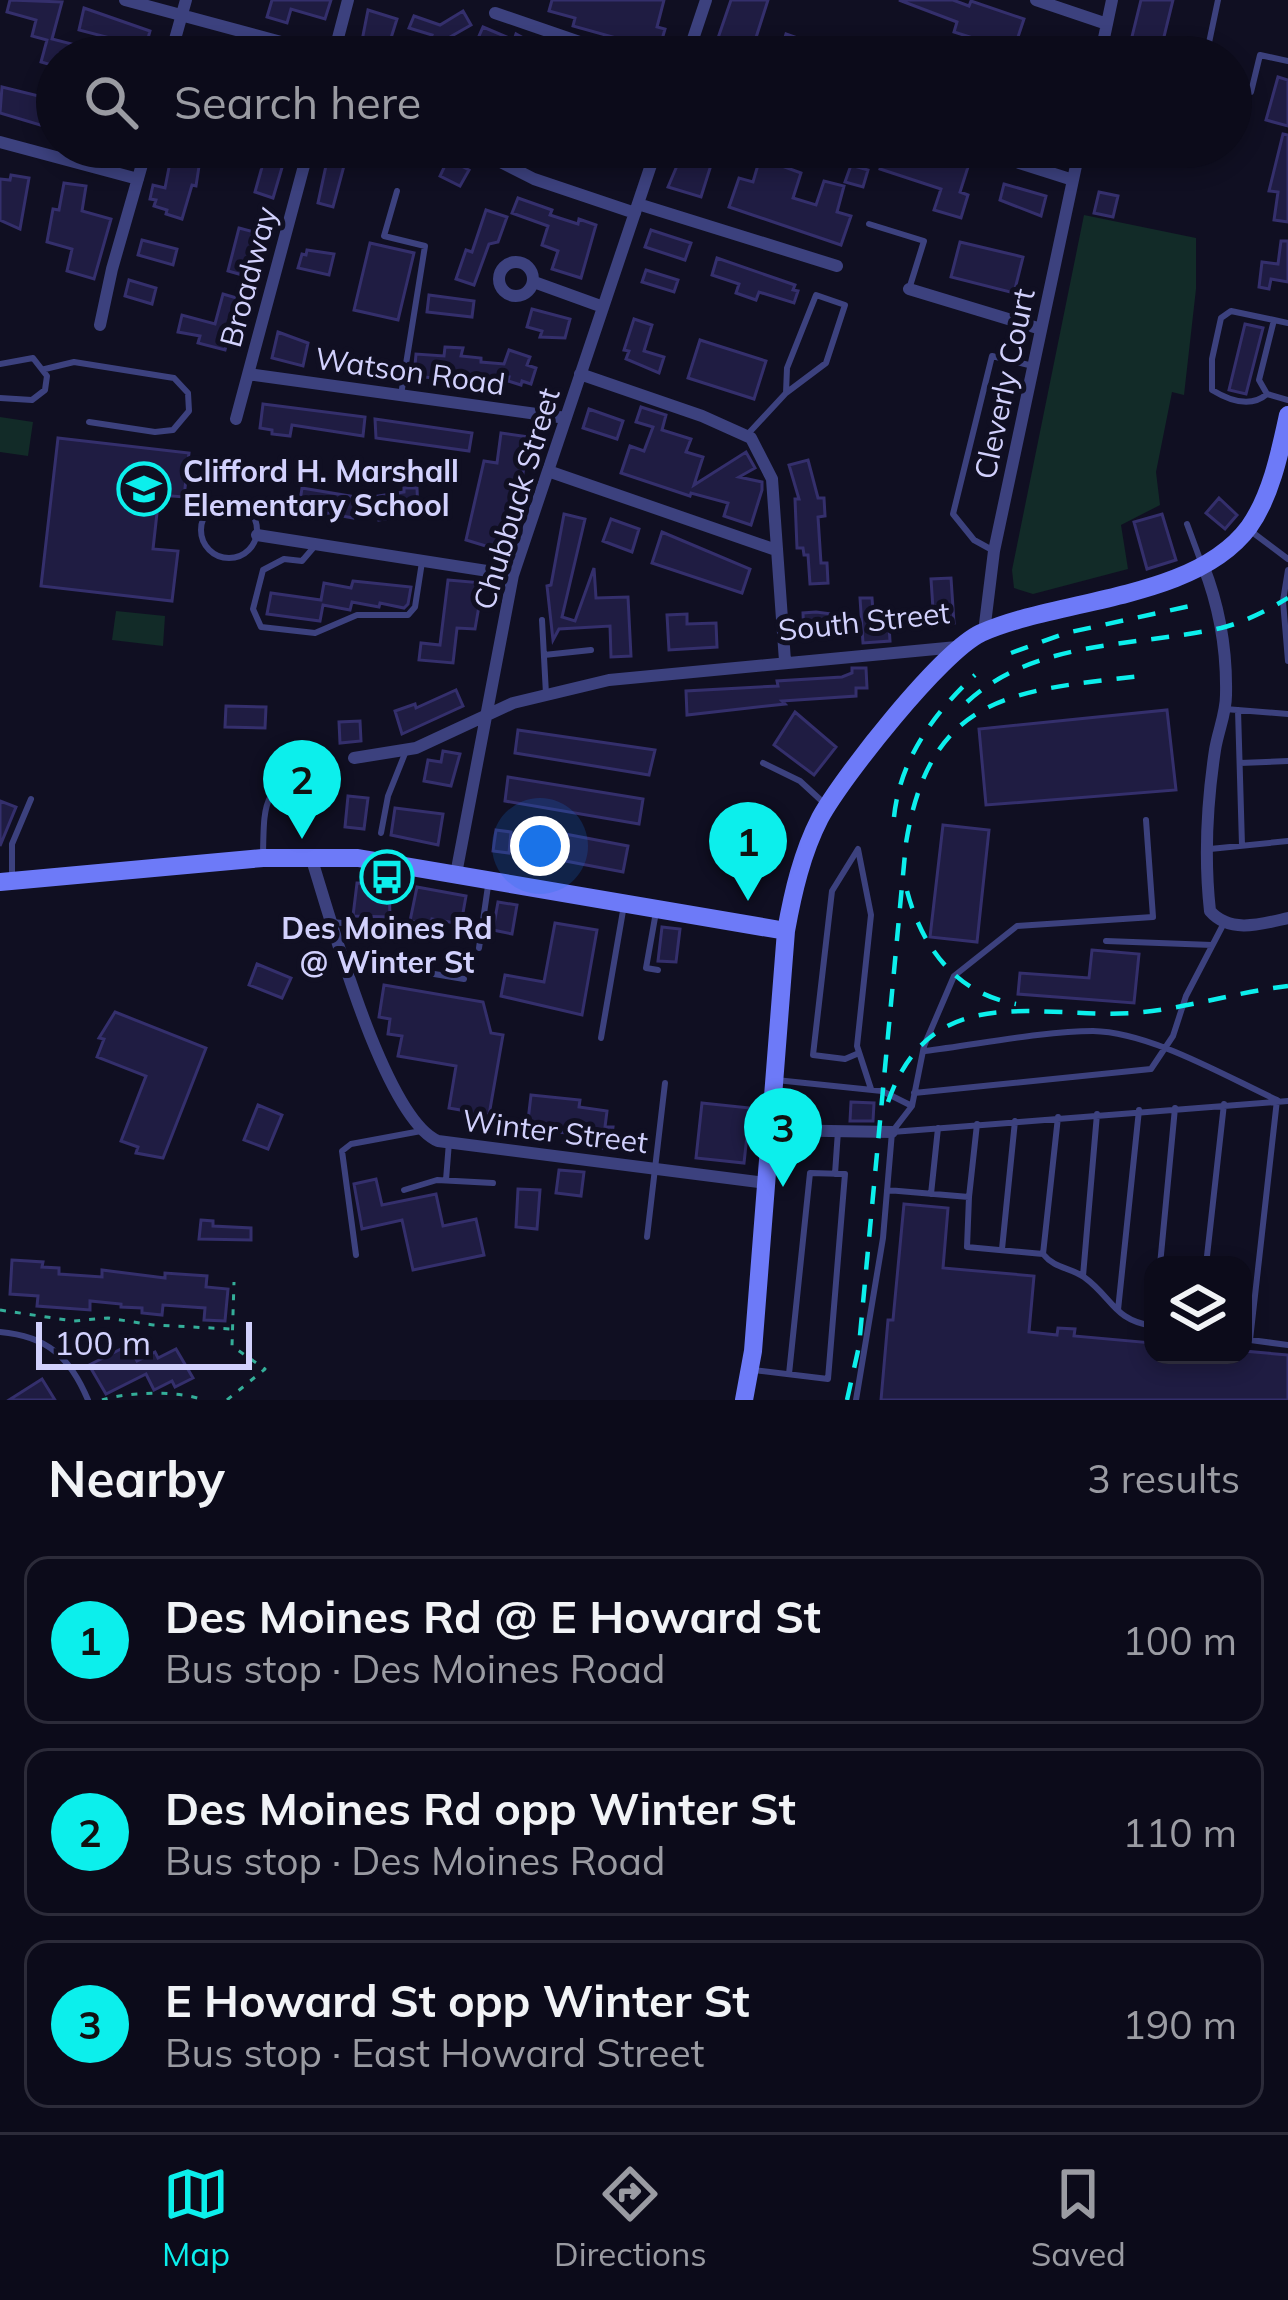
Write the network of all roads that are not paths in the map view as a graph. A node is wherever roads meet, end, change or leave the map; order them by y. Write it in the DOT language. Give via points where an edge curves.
graph roads {
  1 [pos="125,0"];
  2 [pos="186,0"];
  3 [pos="348,0"];
  4 [pos="706,0"];
  5 [pos="1036,0"];
  6 [pos="1112,0"];
  7 [pos="1218,0"];
  8 [pos="495,13"];
  9 [pos="181,18"];
  10 [pos="1107,24"];
  11 [pos="176,36"];
  12 [pos="253,36"];
  13 [pos="338,36"];
  14 [pos="561,36"];
  15 [pos="695,36"];
  16 [pos="1104,36"];
  17 [pos="1210,36"];
  18 [pos="1288,61"];
  19 [pos="1252,88"];
  20 [pos="0,142"];
  21 [pos="36,151"];
  22 [pos="100,168"];
  23 [pos="141,168"];
  24 [pos="303,168"];
  25 [pos="514,168"];
  26 [pos="650,168"];
  27 [pos="1035,168"];
  28 [pos="1076,168"];
  29 [pos="138,178"];
  30 [pos="1073,180"];
  31 [pos="397,191"];
  32 [pos="636,208"];
  33 [pos="869,224"];
  34 [pos="837,266"];
  35 [pos="534,282"];
  36 [pos="909,289"];
  37 [pos="603,307"];
  38 [pos="1274,320"];
  39 [pos="1288,323"];
  40 [pos="100,325"];
  41 [pos="1041,328"];
  42 [pos="0,364"];
  43 [pos="1033,366"];
  44 [pos="45,369"];
  45 [pos="248,374"];
  46 [pos="580,374"];
  47 [pos="786,393"];
  48 [pos="1267,394"];
  49 [pos="400,395"];
  50 [pos="0,398"];
  51 [pos="1288,400"];
  52 [pos="1288,416"];
  53 [pos="566,418"];
  54 [pos="236,419"];
  55 [pos="88,422"];
  56 [pos="747,435"];
  57 [pos="548,472"];
  58 [pos="1187,524"];
  59 [pos="1248,529"];
  60 [pos="257,535"];
  61 [pos="316,544"];
  62 [pos="776,550"];
  63 [pos="994,551"];
  64 [pos="1288,559"];
  65 [pos="422,560"];
  66 [pos="1202,566"];
  67 [pos="1288,569"];
  68 [pos="513,574"];
  69 [pos="542,620"];
  70 [pos="984,632"];
  71 [pos="957,647"];
  72 [pos="592,650"];
  73 [pos="544,655"];
  74 [pos="784,661"];
  75 [pos="1288,661"];
  76 [pos="546,694"];
  77 [pos="1232,709"];
  78 [pos="1288,714"];
  79 [pos="487,715"];
  80 [pos="406,750"];
  81 [pos="354,758"];
  82 [pos="1288,760"];
  83 [pos="319,764"];
  84 [pos="763,764"];
  85 [pos="1240,764"];
  86 [pos="32,799"];
  87 [pos="828,806"];
  88 [pos="1146,820"];
  89 [pos="381,833"];
  90 [pos="1288,841"];
  91 [pos="1242,845"];
  92 [pos="1207,849"];
  93 [pos="0,853"];
  94 [pos="311,857"];
  95 [pos="263,858"];
  96 [pos="10,859"];
  97 [pos="456,874"];
  98 [pos="489,880"];
  99 [pos="6,882"];
  100 [pos="624,903"];
  101 [pos="656,909"];
  102 [pos="1288,918"];
  103 [pos="332,922"];
  104 [pos="1224,923"];
  105 [pos="422,931"];
  106 [pos="787,931"];
  107 [pos="1106,941"];
  108 [pos="1212,945"];
  109 [pos="479,947"];
  110 [pos="345,959"];
  111 [pos="658,970"];
  112 [pos="464,979"];
  113 [pos="601,1038"];
  114 [pos="1164,1050"];
  115 [pos="923,1052"];
  116 [pos="859,1053"];
  117 [pos="772,1080"];
  118 [pos="665,1083"];
  119 [pos="871,1089"];
  120 [pos="914,1093"];
  121 [pos="1277,1100"];
  122 [pos="1288,1100"];
  123 [pos="1225,1104"];
  124 [pos="912,1106"];
  125 [pos="1174,1108"];
  126 [pos="1139,1110"];
  127 [pos="1097,1114"];
  128 [pos="1058,1117"];
  129 [pos="1016,1121"];
  130 [pos="977,1124"];
  131 [pos="938,1128"];
  132 [pos="768,1130"];
  133 [pos="421,1131"];
  134 [pos="838,1131"];
  135 [pos="892,1132"];
  136 [pos="449,1142"];
  137 [pos="656,1168"];
  138 [pos="835,1174"];
  139 [pos="446,1180"];
  140 [pos="493,1183"];
  141 [pos="766,1183"];
  142 [pos="404,1190"];
  143 [pos="886,1190"];
  144 [pos="932,1194"];
  145 [pos="970,1197"];
  146 [pos="647,1237"];
  147 [pos="1002,1250"];
  148 [pos="1043,1254"];
  149 [pos="356,1255"];
  150 [pos="1161,1256"];
  151 [pos="1207,1256"];
  152 [pos="1083,1276"];
  153 [pos="1252,1294"];
  154 [pos="1118,1311"];
  155 [pos="1144,1324"];
  156 [pos="0,1333"];
  157 [pos="1252,1341"];
  158 [pos="1288,1345"];
  159 [pos="749,1370"];
  160 [pos="789,1374"];
  161 [pos="88,1400"];
  162 [pos="744,1400"];
  163 [pos="856,1400"];
  1 -- 9 [label="street"];
  2 -- 9 [label="street"];
  3 -- 13 [label="street"];
  4 -- 15 [label="street"];
  5 -- 10 [label="street"];
  6 -- 10 [label="street"];
  7 -- 17 [label="lane"];
  8 -- 14 [label="street"];
  9 -- 11 [label="street"];
  9 -- 12 [label="street"];
  10 -- 16 [label="street"];
  18 -- 19 [label="lane" via="1260,55"];
  20 -- 21 [label="street"];
  22 -- 29 [label="street"];
  23 -- 29 [label="street"];
  24 -- 45 [label="street, Broadway"];
  25 -- 32 [label="street"];
  26 -- 32 [label="street, Chubbuck Street"];
  27 -- 30 [label="street"];
  28 -- 30 [label="street, Cleverly Court"];
  29 -- 40 [label="street"];
  30 -- 41 [label="street, Cleverly Court"];
  31 -- 49 [label="lane" via="384,236 424,246"];
  32 -- 34 [label="street"];
  32 -- 37 [label="street, Chubbuck Street"];
  33 -- 36 [label="lane" via="924,241"];
  35 -- 37 [label="street"];
  36 -- 41 [label="street"];
  37 -- 46 [label="street, Chubbuck Street"];
  38 -- 39 [label="lane"];
  38 -- 48 [label="lane" via="1259,380"];
  38 -- 48 [label="lane" via="1231,311 1221,318 1210,380 1212,390 1234,400 1257,403"];
  41 -- 43 [label="street, Cleverly Court"];
  42 -- 44 [label="lane" via="25,357"];
  43 -- 63 [label="street, Cleverly Court"];
  43 -- 63 [label="lane" via="992,356 953,514"];
  44 -- 50 [label="lane" via="38,397"];
  44 -- 55 [label="lane" via="74,362 164,375 188,393 189,411 172,430"];
  45 -- 49 [label="street, Watson Road"];
  45 -- 54 [label="street, Broadway"];
  46 -- 53 [label="street, Chubbuck Street"];
  46 -- 56 [label="street"];
  47 -- 47 [label="lane" via="826,363 845,305 816,295"];
  47 -- 56 [label="lane"];
  48 -- 51 [label="lane"];
  49 -- 53 [label="street, Watson Road"];
  52 -- 59 [label="main road, South Street"];
  53 -- 57 [label="street, Chubbuck Street"];
  56 -- 62 [label="street" via="772,479"];
  57 -- 62 [label="street"];
  57 -- 68 [label="street, Chubbuck Street"];
  58 -- 66 [label="lane"];
  59 -- 64 [label="lane"];
  59 -- 66 [label="main road, South Street"];
  60 -- 60 [label="lane" via="245,507 227,502 210,510 201,530 208,549 224,557 243,554"];
  60 -- 61 [label="street"];
  61 -- 65 [label="street"];
  61 -- 65 [label="lane" via="302,561 263,570 253,609 261,627 315,633 357,615 408,615"];
  62 -- 74 [label="street"];
  63 -- 70 [label="street, Cleverly Court"];
  65 -- 68 [label="street"];
  66 -- 70 [label="main road, South Street"];
  66 -- 77 [label="street" via="1223,627"];
  67 -- 75 [label="lane"];
  68 -- 79 [label="street, Chubbuck Street"];
  69 -- 73 [label="lane"];
  70 -- 71 [label="main road, South Street"];
  71 -- 74 [label="street, South Street"];
  71 -- 87 [label="main road"];
  72 -- 73 [label="lane"];
  73 -- 76 [label="lane"];
  74 -- 76 [label="street, South Street"];
  76 -- 79 [label="street, South Street"];
  77 -- 78 [label="lane"];
  77 -- 85 [label="lane"];
  77 -- 92 [label="street" via="1215,752"];
  79 -- 80 [label="street, South Street"];
  79 -- 97 [label="street, Chubbuck Street"];
  80 -- 81 [label="street, South Street"];
  80 -- 89 [label="lane"];
  82 -- 85 [label="lane"];
  83 -- 95 [label="lane" via="268,795"];
  84 -- 87 [label="lane"];
  85 -- 91 [label="lane"];
  86 -- 96 [label="lane"];
  87 -- 106 [label="main road" via="803,858"];
  88 -- 115 [label="lane" via="1153,916 1017,926 955,976"];
  90 -- 91 [label="lane"];
  91 -- 92 [label="lane"];
  92 -- 104 [label="street" via="1210,910"];
  93 -- 96 [label="lane"];
  94 -- 95 [label="main road"];
  94 -- 97 [label="main road"];
  94 -- 103 [label="street, Winter Street"];
  95 -- 99 [label="main road"];
  96 -- 99 [label="lane"];
  97 -- 98 [label="main road"];
  98 -- 100 [label="main road"];
  98 -- 109 [label="lane"];
  100 -- 101 [label="main road"];
  100 -- 113 [label="lane"];
  101 -- 106 [label="main road"];
  101 -- 111 [label="lane" via="646,968"];
  102 -- 104 [label="street"];
  103 -- 105 [label="lane"];
  103 -- 110 [label="street, Winter Street"];
  104 -- 108 [label="lane"];
  106 -- 117 [label="main road"];
  107 -- 108 [label="lane"];
  108 -- 114 [label="lane"];
  110 -- 112 [label="lane"];
  110 -- 133 [label="street, Winter Street" via="379,1055"];
  114 -- 115 [label="lane" via="1093,1031"];
  114 -- 120 [label="lane" via="1151,1069"];
  114 -- 121 [label="lane"];
  115 -- 120 [label="lane"];
  116 -- 116 [label="lane" via="871,915 857,848 832,891 813,1055"];
  116 -- 119 [label="lane"];
  117 -- 119 [label="lane"];
  117 -- 132 [label="main road"];
  118 -- 137 [label="lane"];
  119 -- 124 [label="lane"];
  120 -- 124 [label="lane"];
  121 -- 122 [label="lane"];
  121 -- 123 [label="lane"];
  121 -- 153 [label="lane"];
  123 -- 125 [label="lane"];
  123 -- 151 [label="lane"];
  124 -- 135 [label="lane"];
  125 -- 126 [label="lane"];
  125 -- 150 [label="lane"];
  126 -- 127 [label="lane"];
  126 -- 154 [label="lane"];
  127 -- 128 [label="lane"];
  127 -- 152 [label="lane"];
  128 -- 129 [label="lane"];
  128 -- 148 [label="lane"];
  129 -- 130 [label="lane"];
  129 -- 147 [label="lane"];
  130 -- 131 [label="lane"];
  130 -- 145 [label="lane"];
  131 -- 135 [label="lane"];
  131 -- 144 [label="lane"];
  132 -- 134 [label="street"];
  132 -- 141 [label="main road"];
  133 -- 136 [label="street, Winter Street"];
  133 -- 149 [label="lane" via="342,1151"];
  134 -- 135 [label="street"];
  134 -- 138 [label="lane"];
  135 -- 143 [label="lane"];
  136 -- 137 [label="street, Winter Street"];
  136 -- 139 [label="lane"];
  137 -- 141 [label="street, Winter Street"];
  137 -- 146 [label="lane"];
  138 -- 160 [label="lane" via="809,1173"];
  138 -- 160 [label="lane" via="844,1174 828,1378"];
  139 -- 140 [label="lane"];
  139 -- 142 [label="lane"];
  141 -- 159 [label="main road"];
  143 -- 144 [label="lane"];
  143 -- 163 [label="lane"];
  144 -- 145 [label="lane"];
  145 -- 147 [label="lane" via="967,1247"];
  147 -- 148 [label="lane"];
  148 -- 152 [label="lane"];
  152 -- 154 [label="lane"];
  154 -- 155 [label="lane"];
  156 -- 161 [label="lane" via="27,1334 62,1351"];
  157 -- 158 [label="lane"];
  159 -- 160 [label="lane"];
  159 -- 162 [label="main road"];
}
